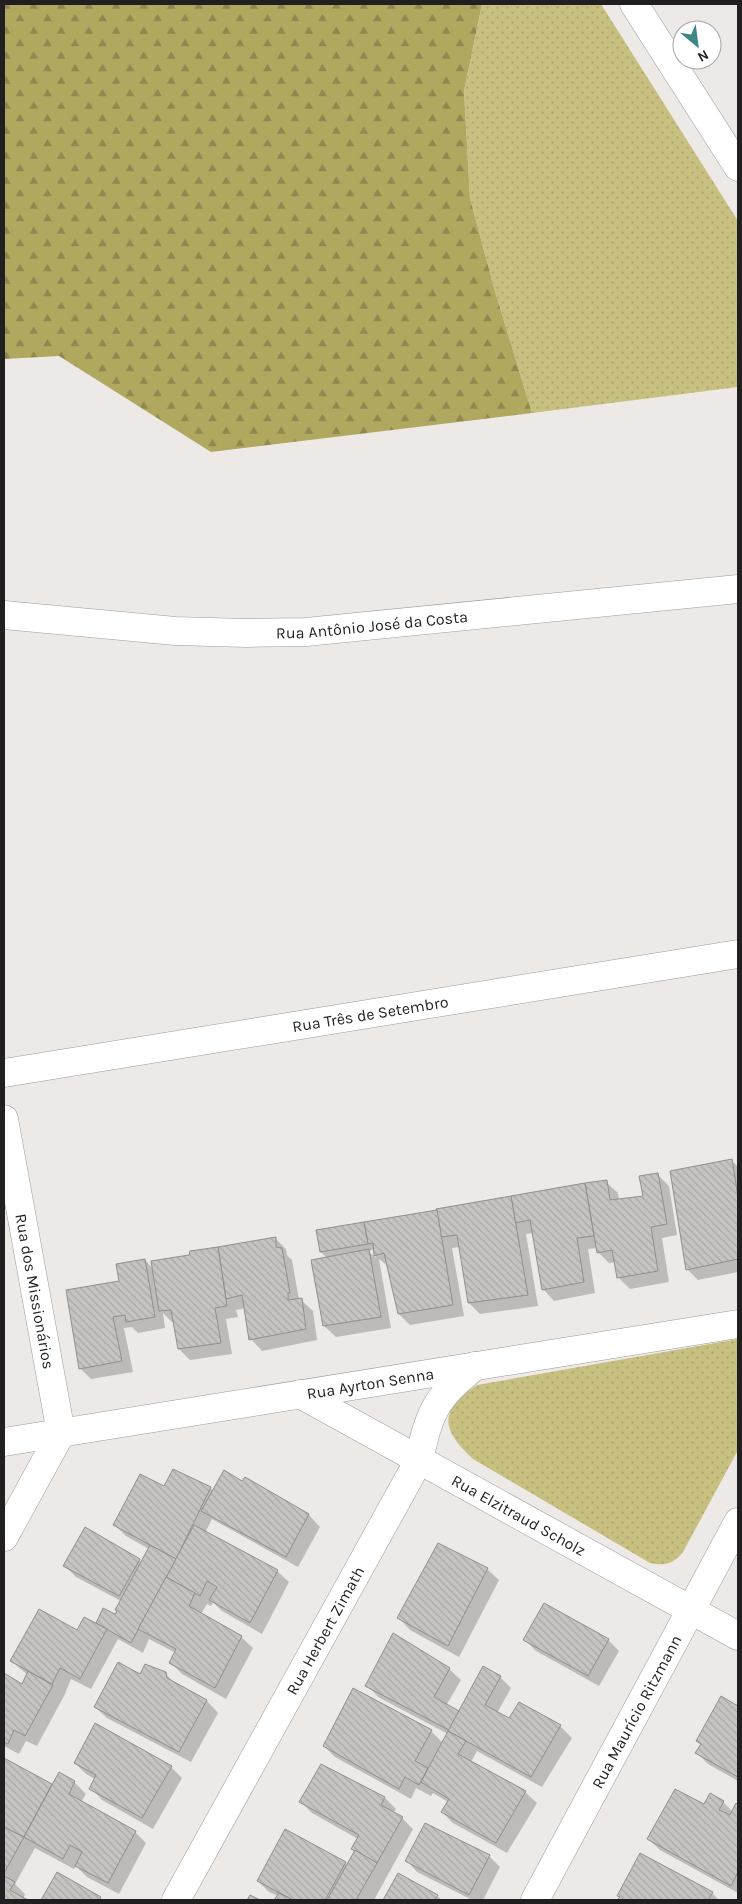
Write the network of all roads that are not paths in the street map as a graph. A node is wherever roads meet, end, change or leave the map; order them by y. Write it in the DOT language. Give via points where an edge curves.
graph roads {
  1 [pos="634,4"];
  2 [pos="738,168"];
  3 [pos="738,590"];
  4 [pos="4,615"];
  5 [pos="738,954"];
  6 [pos="4,1073"];
  7 [pos="4,1119"];
  8 [pos="738,1324"];
  9 [pos="475,1366"];
  10 [pos="300,1394"];
  11 [pos="61,1432"];
  12 [pos="4,1442"];
  13 [pos="419,1460"];
  14 [pos="738,1522"];
  15 [pos="4,1538"];
  16 [pos="691,1610"];
  17 [pos="738,1636"];
  18 [pos="176,1900"];
  19 [pos="535,1900"];
  1 -- 2 [label="street"];
  3 -- 4 [label="street, Rua Antônio José da Costa" via="306,632 175,631"];
  5 -- 6 [label="street, Rua Três de Setembro"];
  7 -- 11 [label="street, Rua dos Missionários"];
  8 -- 9 [label="street, Rua Ayrton Senna"];
  9 -- 10 [label="street, Rua Ayrton Senna"];
  9 -- 13 [label="street, Rua Herbert Zimath" via="452,1386 436,1406 426,1428"];
  10 -- 11 [label="street, Rua Ayrton Senna"];
  10 -- 13 [label="street, Rua Elzitraud Scholz"];
  11 -- 12 [label="street, Rua Ayrton Senna"];
  11 -- 15 [label="street"];
  13 -- 16 [label="street, Rua Elzitraud Scholz"];
  13 -- 18 [label="street, Rua Herbert Zimath"];
  14 -- 16 [label="street, Rua Maurício Ritzmann"];
  16 -- 17 [label="street, Rua Elzitraud Scholz"];
  16 -- 19 [label="street, Rua Maurício Ritzmann"];
}
